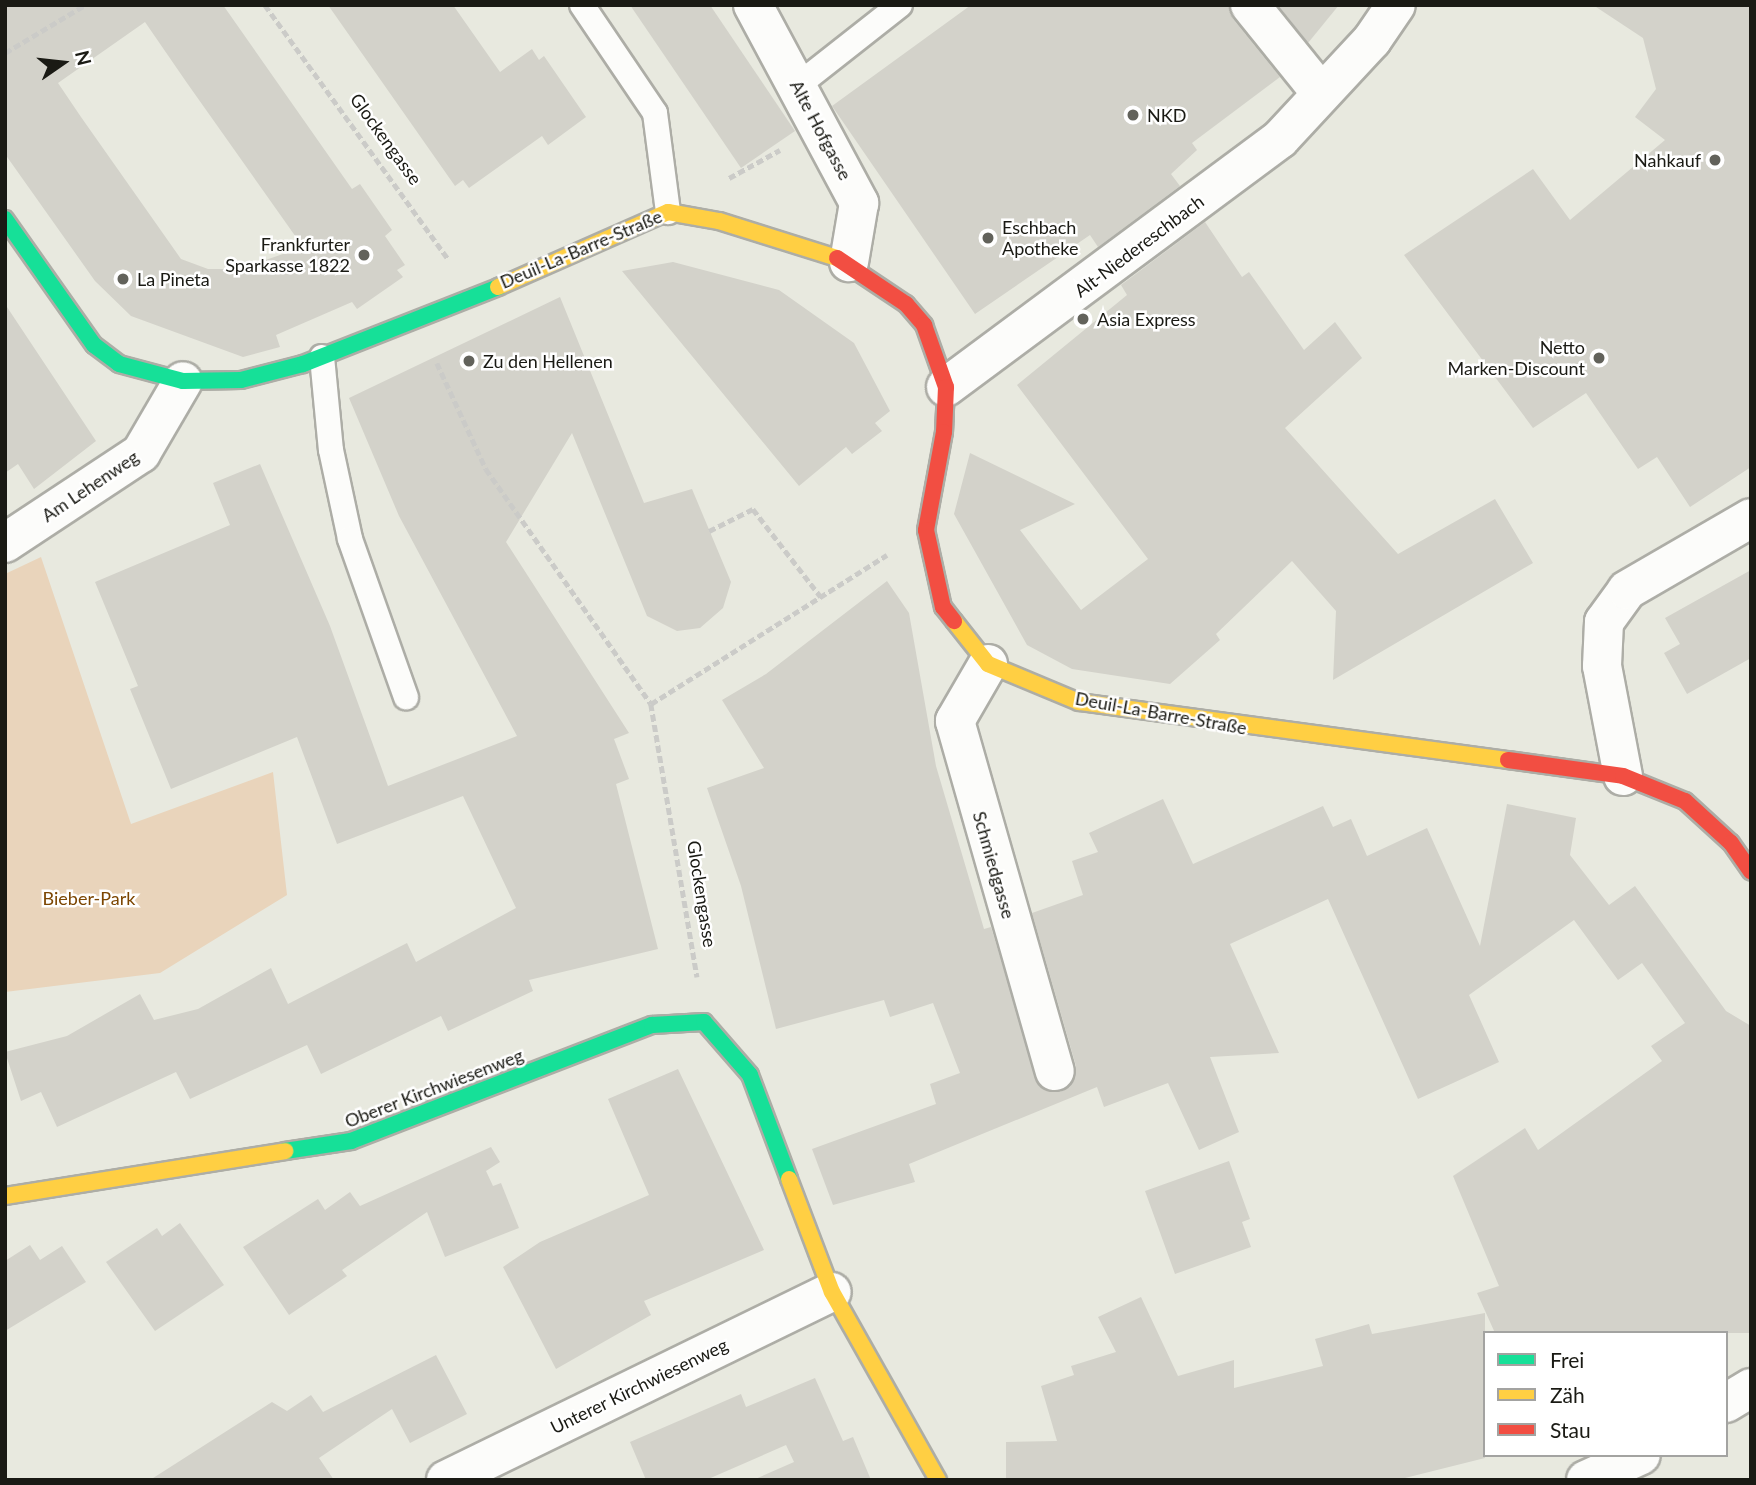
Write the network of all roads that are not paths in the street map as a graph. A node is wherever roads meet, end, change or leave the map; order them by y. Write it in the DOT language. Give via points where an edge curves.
graph roads {
  1 [pos="582,5"];
  2 [pos="753,5"];
  3 [pos="900,5"];
  4 [pos="1250,5"];
  5 [pos="1395,5"];
  6 [pos="797,86"];
  7 [pos="1321,93"];
  8 [pos="668,212"];
  9 [pos="5,219"];
  10 [pos="849,262"];
  11 [pos="321,357"];
  12 [pos="183,381"];
  13 [pos="946,387"];
  14 [pos="1751,518"];
  15 [pos="5,543"];
  16 [pos="988,664"];
  17 [pos="406,697"];
  18 [pos="1623,776"];
  19 [pos="1751,872"];
  20 [pos="1055,1071"];
  21 [pos="5,1196"];
  22 [pos="832,1292"];
  23 [pos="1751,1388"];
  24 [pos="1728,1402"];
  25 [pos="1637,1457"];
  26 [pos="446,1480"];
  27 [pos="938,1480"];
  28 [pos="1586,1480"];
  1 -- 8 [label="lane" via="655,113"];
  2 -- 6 [label="street, Alte Hofgasse"];
  3 -- 6 [label="lane"];
  4 -- 7 [label="street"];
  5 -- 7 [label="street, Alt-Niedereschbach" via="1372,40"];
  6 -- 10 [label="street, Alte Hofgasse" via="859,202"];
  7 -- 13 [label="street, Alt-Niedereschbach" via="1280,139"];
  8 -- 10 [label="street, Deuil-La-Barre-Straße" via="719,221"];
  8 -- 11 [label="street, Deuil-La-Barre-Straße" via="419,322"];
  9 -- 12 [label="street, Deuil-La-Barre-Straße" via="93,345 119,365"];
  10 -- 13 [label="street, Deuil-La-Barre-Straße" via="906,304 924,326"];
  11 -- 12 [label="street, Deuil-La-Barre-Straße" via="241,380"];
  11 -- 17 [label="lane" via="331,450 350,540"];
  12 -- 15 [label="street, Am Lehenweg" via="141,453"];
  13 -- 16 [label="street, Deuil-La-Barre-Straße" via="944,432 926,530 943,607"];
  14 -- 18 [label="street" via="1627,590 1604,622 1602,666"];
  16 -- 18 [label="street, Deuil-La-Barre-Straße" via="1079,702"];
  16 -- 20 [label="street, Schmiedgasse" via="955,721"];
  18 -- 19 [label="street, Deuil-La-Barre-Straße" via="1685,800 1731,844"];
  21 -- 22 [label="street, Oberer Kirchwiesenweg" via="351,1141 652,1025 704,1023 750,1075"];
  22 -- 26 [label="street, Unterer Kirchwiesenweg"];
  22 -- 27 [label="street"];
  23 -- 24 [label="street"];
  25 -- 28 [label="street"];
}
